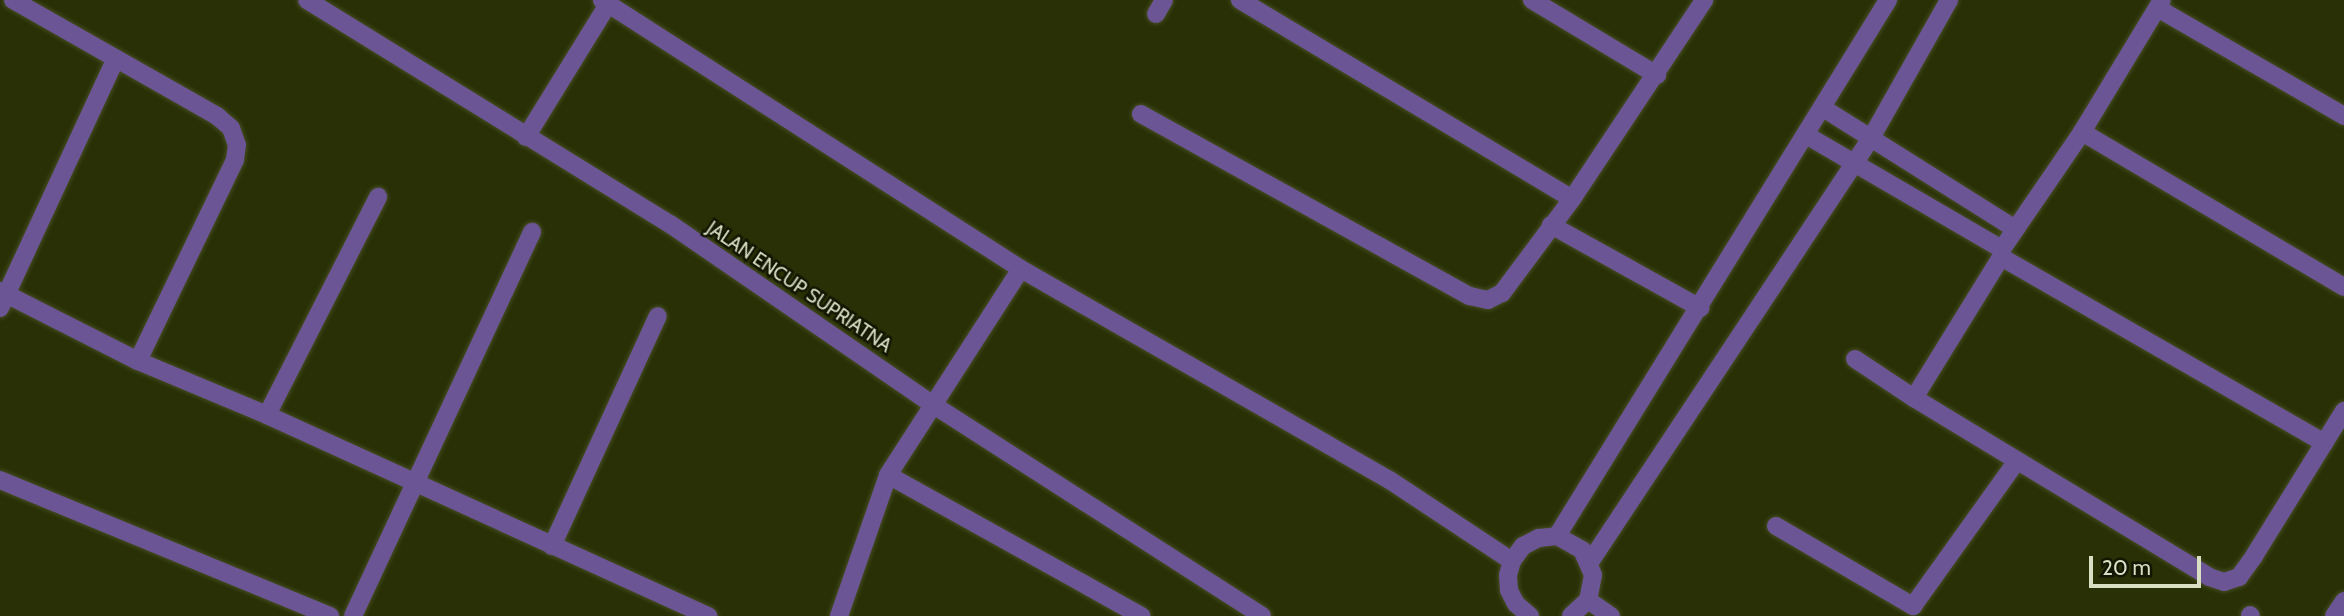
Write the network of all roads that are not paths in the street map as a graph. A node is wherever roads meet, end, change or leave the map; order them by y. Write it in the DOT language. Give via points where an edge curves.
graph roads {
  1 [pos="13,0"];
  2 [pos="307,0"];
  3 [pos="1240,0"];
  4 [pos="1532,0"];
  5 [pos="1704,0"];
  6 [pos="1888,0"];
  7 [pos="1949,0"];
  8 [pos="605,2"];
  9 [pos="2160,4"];
  10 [pos="115,60"];
  11 [pos="1657,75"];
  12 [pos="1823,108"];
  13 [pos="1141,114"];
  14 [pos="2344,116"];
  15 [pos="2082,131"];
  16 [pos="1806,135"];
  17 [pos="526,137"];
  18 [pos="1871,138"];
  19 [pos="1853,165"];
  20 [pos="378,197"];
  21 [pos="1572,199"];
  22 [pos="1551,225"];
  23 [pos="2015,229"];
  24 [pos="532,232"];
  25 [pos="2002,253"];
  26 [pos="1021,270"];
  27 [pos="2344,287"];
  28 [pos="2,298"];
  29 [pos="1700,308"];
  30 [pos="658,316"];
  31 [pos="1855,359"];
  32 [pos="138,361"];
  33 [pos="1914,398"];
  34 [pos="932,404"];
  35 [pos="2344,411"];
  36 [pos="267,415"];
  37 [pos="2325,443"];
  38 [pos="2017,461"];
  39 [pos="888,475"];
  40 [pos="0,480"];
  41 [pos="412,482"];
  42 [pos="1776,526"];
  43 [pos="1557,536"];
  44 [pos="552,546"];
  45 [pos="1512,561"];
  46 [pos="1590,562"];
  47 [pos="1588,600"];
  48 [pos="2344,601"];
  49 [pos="1910,611"];
  50 [pos="330,616"];
  51 [pos="353,616"];
  52 [pos="708,616"];
  53 [pos="839,616"];
  54 [pos="1141,616"];
  55 [pos="1262,616"];
  56 [pos="1530,616"];
  57 [pos="1571,616"];
  58 [pos="1611,616"];
  59 [pos="2334,616"];
  1 -- 10 [label="street"];
  2 -- 17 [label="street, JALAN ENCUP SUPRIATNA"];
  3 -- 21 [label="street"];
  4 -- 11 [label="street"];
  5 -- 11 [label="street"];
  6 -- 12 [label="street"];
  7 -- 18 [label="street"];
  8 -- 17 [label="street"];
  8 -- 26 [label="street"];
  9 -- 14 [label="street"];
  9 -- 15 [label="street"];
  10 -- 28 [label="street"];
  10 -- 32 [label="street" via="217,116 231,128 237,145 235,160"];
  11 -- 21 [label="street"];
  12 -- 16 [label="street"];
  12 -- 18 [label="street"];
  13 -- 22 [label="street" via="1471,296 1488,300 1502,293"];
  15 -- 23 [label="street"];
  15 -- 27 [label="street"];
  16 -- 19 [label="street"];
  16 -- 29 [label="street"];
  17 -- 34 [label="street, JALAN ENCUP SUPRIATNA" via="670,225"];
  18 -- 19 [label="street"];
  18 -- 23 [label="street"];
  19 -- 25 [label="street"];
  19 -- 46 [label="street"];
  20 -- 36 [label="street"];
  21 -- 22 [label="street"];
  22 -- 29 [label="street"];
  23 -- 25 [label="street"];
  24 -- 41 [label="street"];
  25 -- 33 [label="street"];
  25 -- 37 [label="street"];
  26 -- 34 [label="street"];
  26 -- 45 [label="street" via="1391,481"];
  28 -- 32 [label="street"];
  29 -- 43 [label="street"];
  30 -- 44 [label="street"];
  31 -- 33 [label="street"];
  32 -- 36 [label="street"];
  33 -- 38 [label="street"];
  34 -- 39 [label="street"];
  34 -- 55 [label="street, JALAN ENCUP SUPRIATNA"];
  35 -- 37 [label="street"];
  36 -- 41 [label="street"];
  37 -- 38 [label="street" via="2254,556 2239,577 2229,582 2209,577"];
  38 -- 49 [label="street"];
  39 -- 53 [label="street"];
  39 -- 54 [label="street"];
  40 -- 50 [label="street"];
  41 -- 44 [label="street"];
  41 -- 51 [label="street"];
  42 -- 49 [label="street"];
  43 -- 45 [label="street" via="1523,546"];
  43 -- 46 [label="street" via="1583,550"];
  44 -- 52 [label="street"];
  45 -- 56 [label="street" via="1509,590"];
  46 -- 47 [label="street" via="1593,575"];
  47 -- 57 [label="street"];
  47 -- 58 [label="street"];
  48 -- 59 [label="street"];
}
